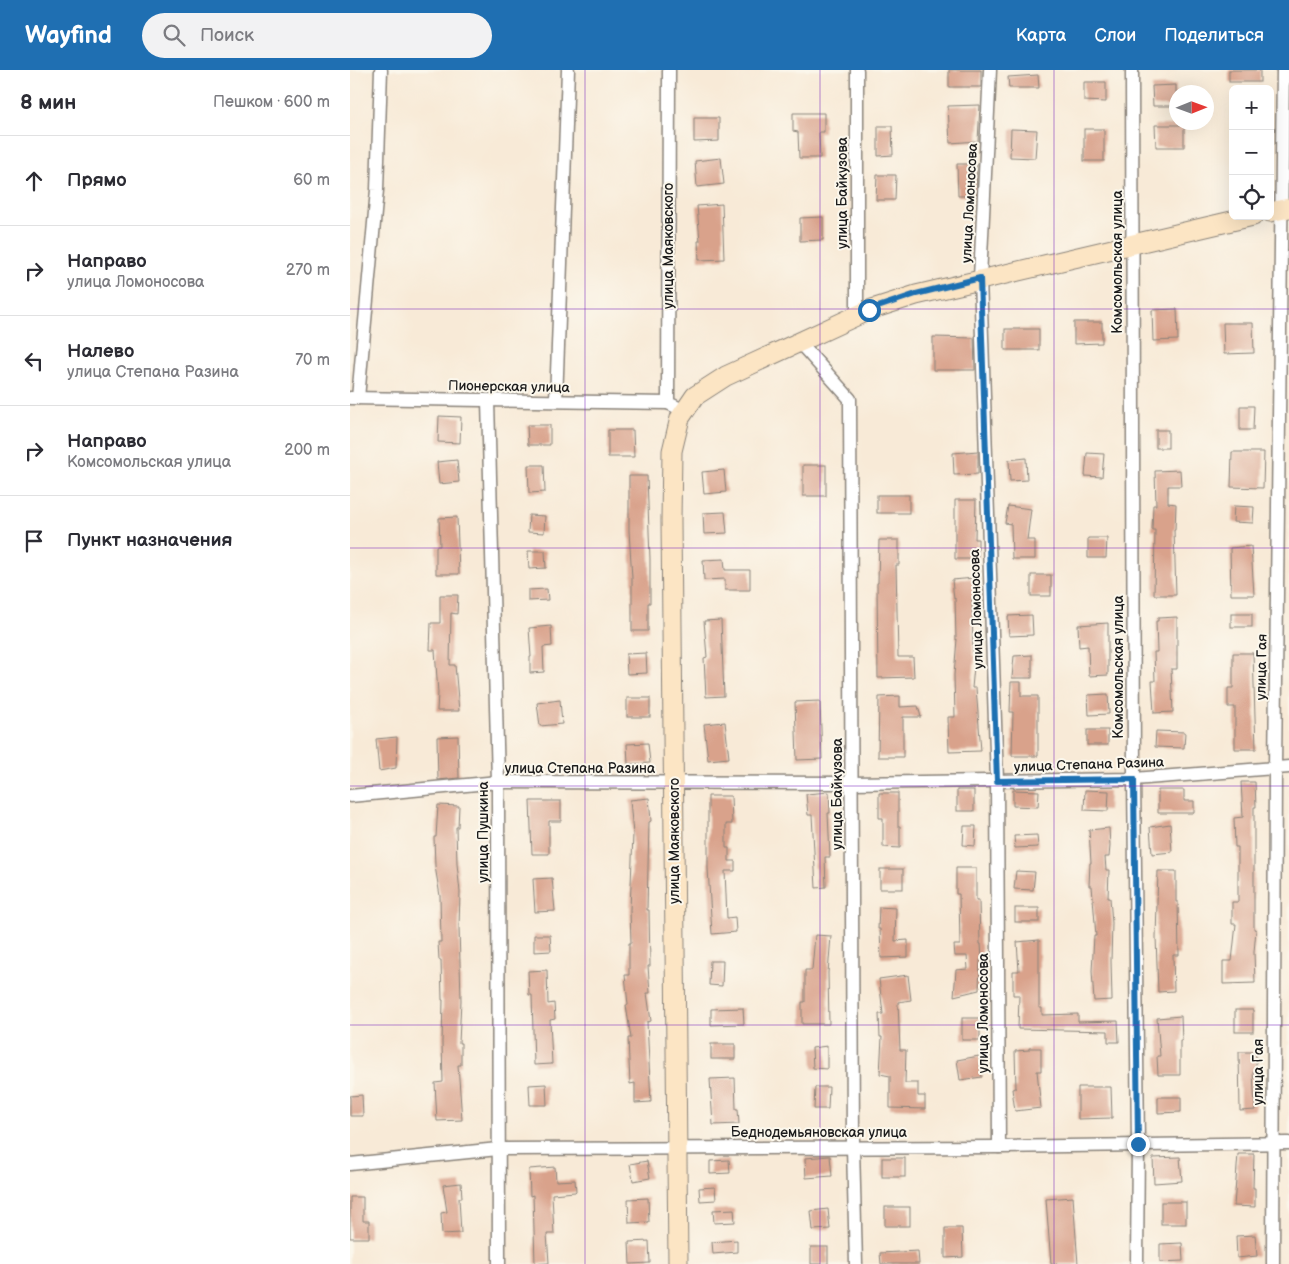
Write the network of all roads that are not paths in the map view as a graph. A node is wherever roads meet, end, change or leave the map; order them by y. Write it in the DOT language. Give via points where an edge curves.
graph roads {
  1 [pos="381,70"];
  2 [pos="568,70"];
  3 [pos="669,70"];
  4 [pos="857,70"];
  5 [pos="990,70"];
  6 [pos="1132,70"];
  7 [pos="1282,70"];
  8 [pos="1280,210"];
  9 [pos="1236,220"];
  10 [pos="1132,244"];
  11 [pos="980,278"];
  12 [pos="857,316"];
  13 [pos="799,342"];
  14 [pos="354,398"];
  15 [pos="488,401"];
  16 [pos="556,402"];
  17 [pos="678,411"];
  18 [pos="1289,767"];
  19 [pos="1275,768"];
  20 [pos="1134,779"];
  21 [pos="997,781"];
  22 [pos="498,782"];
  23 [pos="674,784"];
  24 [pos="852,784"];
  25 [pos="350,796"];
  26 [pos="1272,1143"];
  27 [pos="1289,1143"];
  28 [pos="1138,1144"];
  29 [pos="676,1147"];
  30 [pos="853,1147"];
  31 [pos="999,1147"];
  32 [pos="498,1149"];
  33 [pos="350,1164"];
  34 [pos="499,1264"];
  35 [pos="678,1264"];
  36 [pos="856,1264"];
  37 [pos="1137,1264"];
  38 [pos="1273,1264"];
  1 -- 14 [label="street" via="377,190"];
  2 -- 16 [label="street"];
  3 -- 17 [label="street, улица Маяковского"];
  4 -- 12 [label="street, улица Байкузова"];
  5 -- 11 [label="street, улица Ломоносова"];
  6 -- 10 [label="street, Комсомольская улица"];
  7 -- 8 [label="street, улица Гая"];
  8 -- 19 [label="street, улица Гая"];
  9 -- 10 [label="street"];
  10 -- 11 [label="street"];
  10 -- 20 [label="street, Комсомольская улица"];
  11 -- 12 [label="street" via="916,294"];
  11 -- 21 [label="street, улица Ломоносова"];
  12 -- 13 [label="street"];
  13 -- 17 [label="street" via="726,376"];
  13 -- 24 [label="street, улица Байкузова" via="850,399"];
  14 -- 15 [label="street, Пионерская улица"];
  15 -- 16 [label="street, Пионерская улица"];
  15 -- 22 [label="street, улица Пушкина"];
  16 -- 17 [label="street, Пионерская улица"];
  17 -- 23 [label="street, улица Маяковского" via="672,451"];
  18 -- 19 [label="street, улица Степана Разина"];
  19 -- 20 [label="street, улица Степана Разина"];
  19 -- 26 [label="street, улица Гая"];
  20 -- 21 [label="street, улица Степана Разина"];
  20 -- 28 [label="street, Комсомольская улица"];
  21 -- 24 [label="street, улица Степана Разина"];
  21 -- 31 [label="street, улица Ломоносова"];
  22 -- 23 [label="street, улица Степана Разина"];
  22 -- 25 [label="street, улица Степана Разина"];
  22 -- 32 [label="street, улица Пушкина"];
  23 -- 24 [label="street, улица Степана Разина"];
  23 -- 29 [label="street, улица Маяковского"];
  24 -- 30 [label="street, улица Байкузова"];
  26 -- 27 [label="street, Беднодемьяновская улица"];
  26 -- 28 [label="street, Беднодемьяновская улица"];
  26 -- 38 [label="street, улица Гая"];
  28 -- 31 [label="street, Беднодемьяновская улица"];
  28 -- 37 [label="street, Комсомольская улица"];
  29 -- 30 [label="street, Беднодемьяновская улица"];
  29 -- 32 [label="street, Беднодемьяновская улица"];
  29 -- 35 [label="street, улица Маяковского"];
  30 -- 31 [label="street, Беднодемьяновская улица"];
  30 -- 36 [label="street, улица Байкузова"];
  32 -- 33 [label="street, Беднодемьяновская улица"];
  32 -- 34 [label="street, улица Пушкина"];
}
